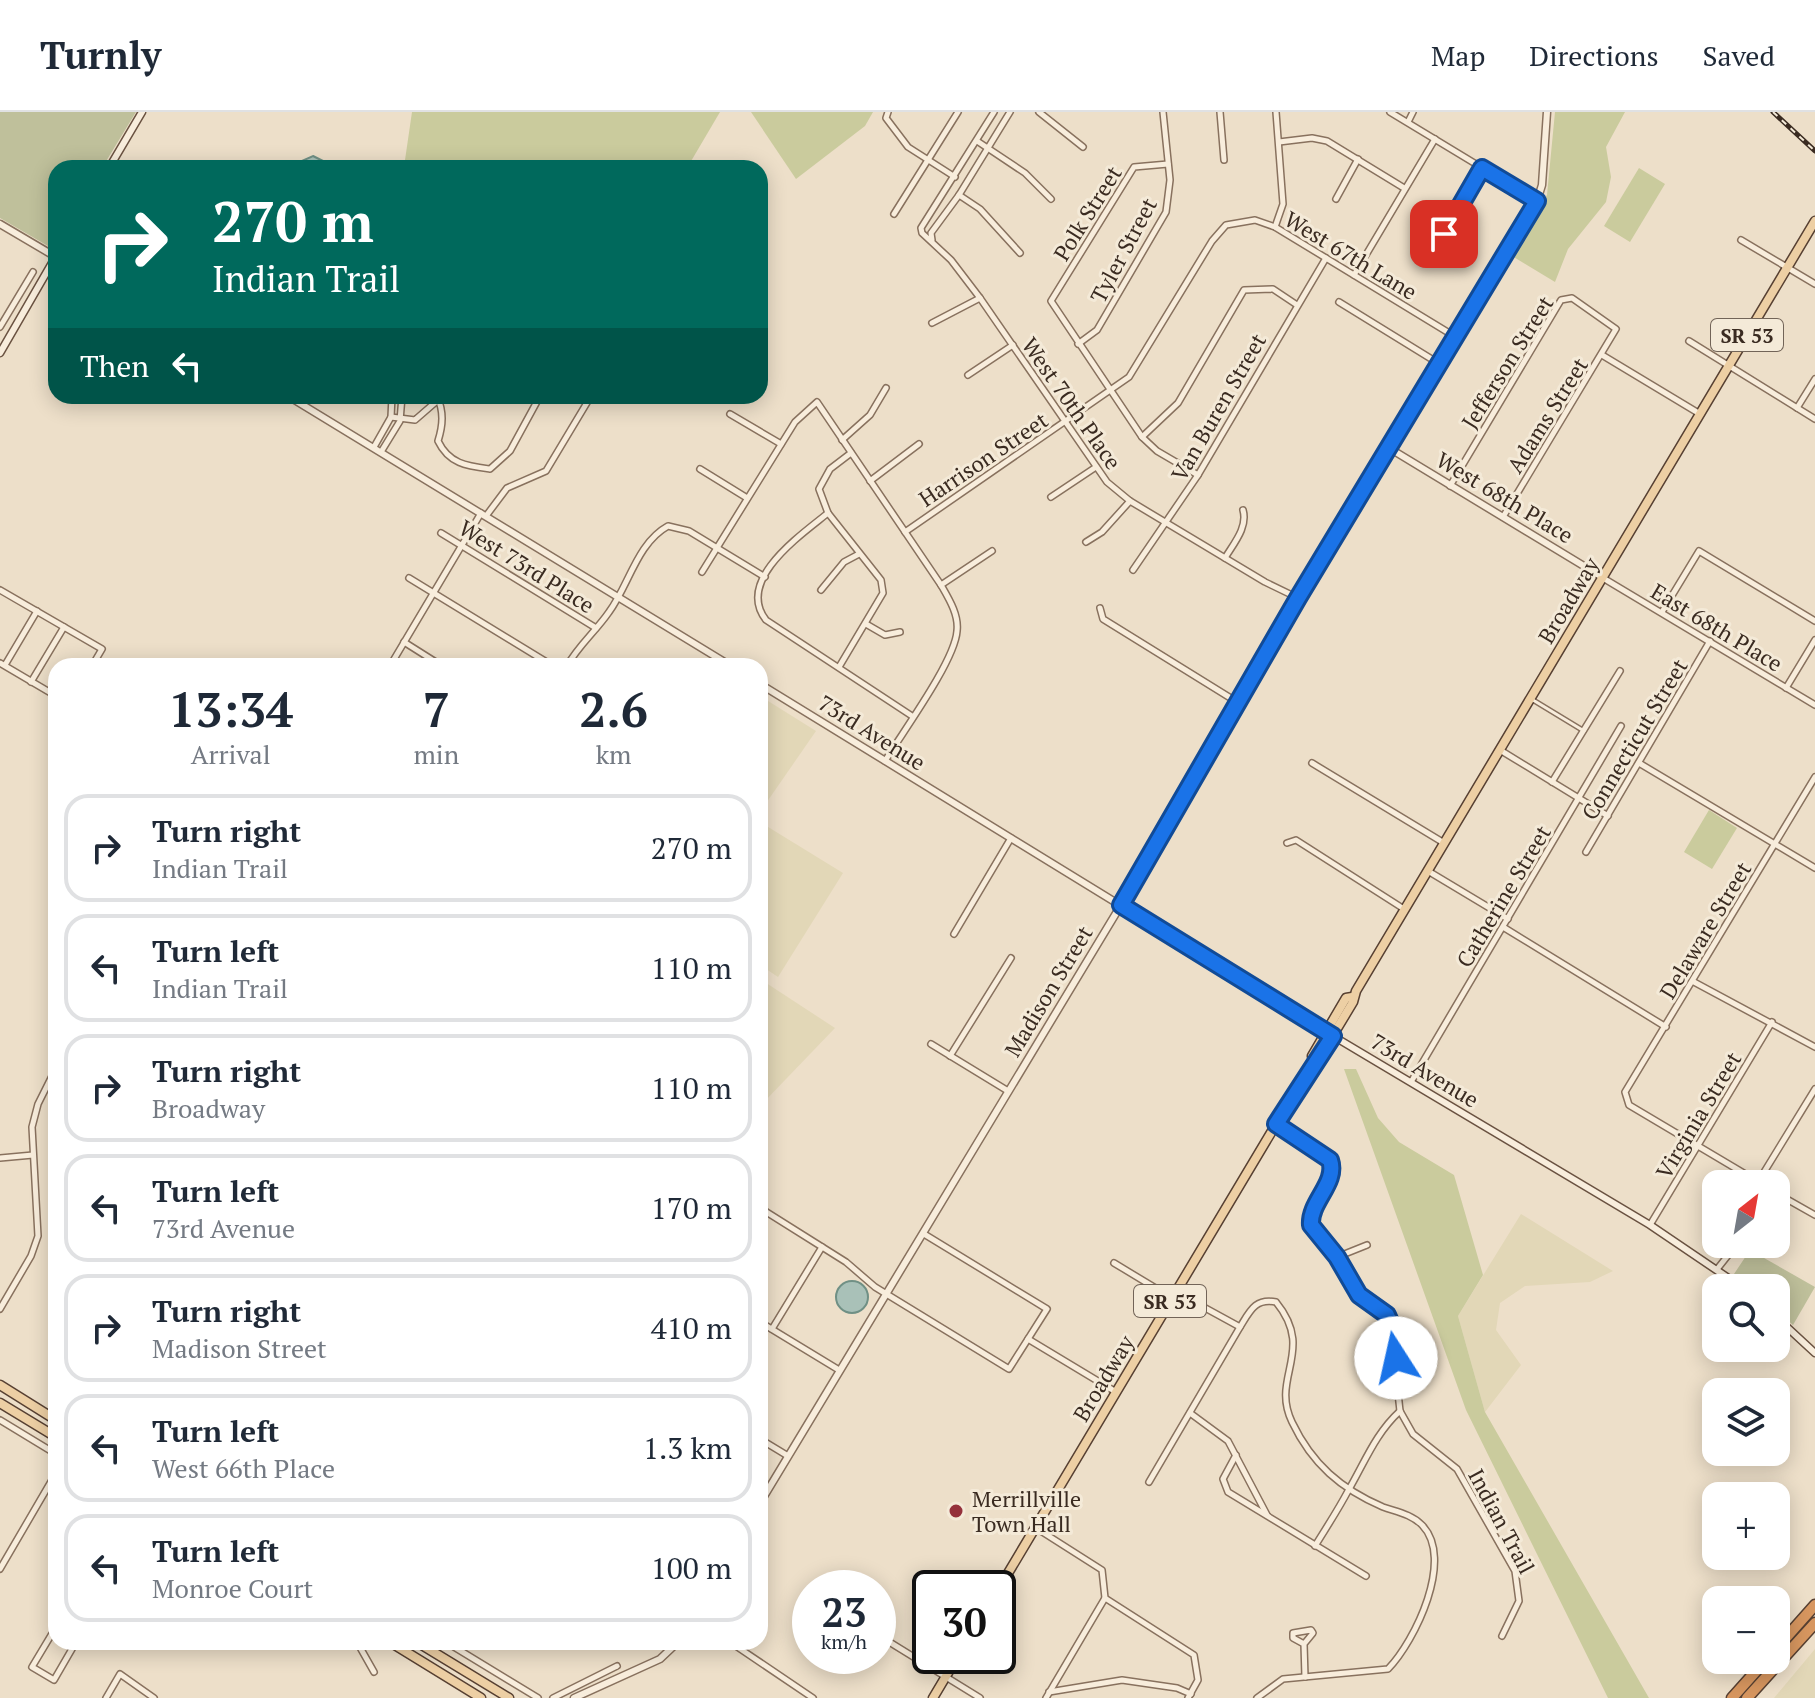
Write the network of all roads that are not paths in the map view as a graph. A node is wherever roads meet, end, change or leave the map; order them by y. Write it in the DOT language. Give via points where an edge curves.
graph roads {
  1 [pos="142,112"];
  2 [pos="888,112"];
  3 [pos="958,112"];
  4 [pos="994,112"];
  5 [pos="1010,112"];
  6 [pos="1039,112"];
  7 [pos="1163,112"];
  8 [pos="1220,112"];
  9 [pos="1276,112"];
  10 [pos="1390,112"];
  11 [pos="1413,112"];
  12 [pos="1547,112"];
  13 [pos="1408,122"];
  14 [pos="1435,139"];
  15 [pos="977,141"];
  16 [pos="1279,142"];
  17 [pos="1083,147"];
  18 [pos="988,148"];
  19 [pos="1358,159"];
  20 [pos="114,160"];
  21 [pos="929,160"];
  22 [pos="1224,160"];
  23 [pos="1168,164"];
  24 [pos="1482,168"];
  25 [pos="955,177"];
  26 [pos="1404,188"];
  27 [pos="959,195"];
  28 [pos="1051,199"];
  29 [pos="1336,199"];
  30 [pos="1537,201"];
  31 [pos="894,214"];
  32 [pos="1815,221"];
  33 [pos="0,224"];
  34 [pos="1226,225"];
  35 [pos="1275,227"];
  36 [pos="1741,240"];
  37 [pos="932,241"];
  38 [pos="48,252"];
  39 [pos="1020,253"];
  40 [pos="1432,256"];
  41 [pos="1326,258"];
  42 [pos="1787,268"];
  43 [pos="48,271"];
  44 [pos="33,272"];
  45 [pos="1354,275"];
  46 [pos="1815,284"];
  47 [pos="21,292"];
  48 [pos="1566,297"];
  49 [pos="980,298"];
  50 [pos="32,299"];
  51 [pos="1339,302"];
  52 [pos="1297,305"];
  53 [pos="932,323"];
  54 [pos="0,327"];
  55 [pos="1454,336"];
  56 [pos="1689,341"];
  57 [pos="1078,344"];
  58 [pos="1013,345"];
  59 [pos="0,353"];
  60 [pos="1602,355"];
  61 [pos="1438,363"];
  62 [pos="1728,367"];
  63 [pos="968,375"];
  64 [pos="1815,379"];
  65 [pos="886,388"];
  66 [pos="1111,391"];
  67 [pos="301,404"];
  68 [pos="392,404"];
  69 [pos="401,404"];
  70 [pos="432,404"];
  71 [pos="441,404"];
  72 [pos="536,404"];
  73 [pos="586,404"];
  74 [pos="1797,408"];
  75 [pos="730,414"];
  76 [pos="1700,414"];
  77 [pos="391,417"];
  78 [pos="1815,419"];
  79 [pos="400,421"];
  80 [pos="1066,422"];
  81 [pos="1142,437"];
  82 [pos="842,440"];
  83 [pos="781,444"];
  84 [pos="919,444"];
  85 [pos="374,447"];
  86 [pos="1389,448"];
  87 [pos="381,452"];
  88 [pos="851,453"];
  89 [pos="1096,467"];
  90 [pos="700,469"];
  91 [pos="1198,475"];
  92 [pos="870,481"];
  93 [pos="1450,486"];
  94 [pos="1051,497"];
  95 [pos="747,498"];
  96 [pos="1130,501"];
  97 [pos="1243,510"];
  98 [pos="828,513"];
  99 [pos="483,515"];
  100 [pos="1503,517"];
  101 [pos="1169,522"];
  102 [pos="905,532"];
  103 [pos="441,533"];
  104 [pos="1086,542"];
  105 [pos="462,545"];
  106 [pos="717,548"];
  107 [pos="992,551"];
  108 [pos="859,554"];
  109 [pos="1225,558"];
  110 [pos="1133,570"];
  111 [pos="702,572"];
  112 [pos="765,577"];
  113 [pos="1602,577"];
  114 [pos="409,578"];
  115 [pos="941,585"];
  116 [pos="0,590"];
  117 [pos="821,590"];
  118 [pos="434,593"];
  119 [pos="619,596"];
  120 [pos="1298,598"];
  121 [pos="1100,608"];
  122 [pos="37,611"];
  123 [pos="1662,612"];
  124 [pos="1815,621"];
  125 [pos="866,624"];
  126 [pos="64,627"];
  127 [pos="596,628"];
  128 [pos="900,632"];
  129 [pos="1815,640"];
  130 [pos="1710,641"];
  131 [pos="404,642"];
  132 [pos="97,658"];
  133 [pos="395,658"];
  134 [pos="429,658"];
  135 [pos="540,658"];
  136 [pos="573,658"];
  137 [pos="718,658"];
  138 [pos="2,664"];
  139 [pos="839,667"];
  140 [pos="1620,671"];
  141 [pos="31,682"];
  142 [pos="1786,688"];
  143 [pos="768,689"];
  144 [pos="48,692"];
  145 [pos="1530,698"];
  146 [pos="1237,702"];
  147 [pos="1815,705"];
  148 [pos="912,716"];
  149 [pos="1621,726"];
  150 [pos="1584,731"];
  151 [pos="1500,750"];
  152 [pos="885,761"];
  153 [pos="1312,763"];
  154 [pos="1639,763"];
  155 [pos="1815,777"];
  156 [pos="1552,782"];
  157 [pos="1813,785"];
  158 [pos="1579,798"];
  159 [pos="1608,816"];
  160 [pos="1011,838"];
  161 [pos="1287,843"];
  162 [pos="1444,843"];
  163 [pos="1775,844"];
  164 [pos="1586,852"];
  165 [pos="1815,868"];
  166 [pos="1428,870"];
  167 [pos="1121,905"];
  168 [pos="1404,909"];
  169 [pos="1508,919"];
  170 [pos="1503,927"];
  171 [pos="954,934"];
  172 [pos="1011,958"];
  173 [pos="1694,982"];
  174 [pos="1772,1022"];
  175 [pos="1666,1027"];
  176 [pos="1330,1034"];
  177 [pos="931,1044"];
  178 [pos="1815,1047"];
  179 [pos="950,1056"];
  180 [pos="1411,1082"];
  181 [pos="48,1084"];
  182 [pos="1815,1089"];
  183 [pos="1008,1091"];
  184 [pos="1276,1124"];
  185 [pos="1698,1146"];
  186 [pos="33,1155"];
  187 [pos="0,1158"];
  188 [pos="1738,1170"];
  189 [pos="1768,1170"];
  190 [pos="1790,1201"];
  191 [pos="768,1214"];
  192 [pos="1815,1215"];
  193 [pos="1650,1225"];
  194 [pos="924,1234"];
  195 [pos="1367,1245"];
  196 [pos="822,1247"];
  197 [pos="1337,1257"];
  198 [pos="1726,1258"];
  199 [pos="1114,1263"];
  200 [pos="1718,1268"];
  201 [pos="1726,1274"];
  202 [pos="885,1293"];
  203 [pos="1174,1295"];
  204 [pos="0,1309"];
  205 [pos="768,1327"];
  206 [pos="1240,1327"];
  207 [pos="772,1329"];
  208 [pos="1790,1330"];
  209 [pos="1028,1339"];
  210 [pos="1815,1353"];
  211 [pos="839,1370"];
  212 [pos="0,1385"];
  213 [pos="1116,1392"];
  214 [pos="0,1403"];
  215 [pos="1400,1411"];
  216 [pos="1190,1413"];
  217 [pos="48,1415"];
  218 [pos="0,1420"];
  219 [pos="48,1432"];
  220 [pos="768,1444"];
  221 [pos="48,1449"];
  222 [pos="1236,1455"];
  223 [pos="788,1456"];
  224 [pos="1149,1482"];
  225 [pos="48,1487"];
  226 [pos="1350,1489"];
  227 [pos="768,1490"];
  228 [pos="1268,1518"];
  229 [pos="1035,1527"];
  230 [pos="1315,1546"];
  231 [pos="0,1569"];
  232 [pos="1010,1570"];
  233 [pos="1366,1576"];
  234 [pos="1105,1598"];
  235 [pos="1815,1605"];
  236 [pos="1815,1623"];
  237 [pos="1790,1633"];
  238 [pos="1502,1636"];
  239 [pos="48,1640"];
  240 [pos="1798,1641"];
  241 [pos="1304,1644"];
  242 [pos="896,1646"];
  243 [pos="71,1650"];
  244 [pos="362,1650"];
  245 [pos="403,1650"];
  246 [pos="430,1650"];
  247 [pos="459,1650"];
  248 [pos="667,1650"];
  249 [pos="742,1650"];
  250 [pos="374,1672"];
  251 [pos="948,1674"];
  252 [pos="1753,1674"];
  253 [pos="946,1677"];
  254 [pos="1305,1677"];
  255 [pos="616,1679"];
  256 [pos="1047,1695"];
  257 [pos="1190,1696"];
  258 [pos="106,1698"];
  259 [pos="154,1698"];
  260 [pos="481,1698"];
  261 [pos="509,1698"];
  262 [pos="538,1698"];
  263 [pos="553,1698"];
  264 [pos="574,1698"];
  265 [pos="813,1698"];
  266 [pos="933,1698"];
  267 [pos="980,1698"];
  268 [pos="1257,1698"];
  269 [pos="1732,1698"];
  270 [pos="1747,1698"];
  271 [pos="1756,1698"];
  1 -- 20 [label="street"];
  2 -- 21 [label="street" via="886,118 908,147"];
  3 -- 21 [label="street"];
  4 -- 15 [label="street"];
  5 -- 18 [label="street"];
  6 -- 17 [label="street"];
  7 -- 23 [label="street, Tyler Street"];
  8 -- 22 [label="street"];
  9 -- 16 [label="street"];
  10 -- 13 [label="street"];
  11 -- 13 [label="street"];
  12 -- 30 [label="street, Madison Street"];
  13 -- 14 [label="street"];
  14 -- 24 [label="street"];
  14 -- 26 [label="street"];
  15 -- 18 [label="street"];
  15 -- 25 [label="street"];
  16 -- 19 [label="street" via="1327,141"];
  16 -- 35 [label="street" via="1283,204"];
  18 -- 27 [label="street"];
  18 -- 28 [label="street"];
  19 -- 26 [label="street"];
  19 -- 29 [label="street"];
  21 -- 25 [label="street"];
  21 -- 31 [label="street"];
  23 -- 57 [label="street, Tyler Street" via="1166,212 1097,330"];
  23 -- 57 [label="street, Polk Street" via="1134,167 1051,301"];
  24 -- 30 [label="street"];
  24 -- 40 [label="street"];
  25 -- 37 [label="street" via="921,228"];
  26 -- 45 [label="street"];
  27 -- 37 [label="street" via="931,233"];
  27 -- 39 [label="street" via="980,209"];
  30 -- 55 [label="street, Madison Street"];
  32 -- 42 [label="main road, Broadway / SR 53"];
  33 -- 38 [label="street"];
  34 -- 35 [label="street, West 67th Lane" via="1255,220"];
  34 -- 66 [label="street, Harrison Street" via="1140,362"];
  35 -- 41 [label="street, West 67th Lane"];
  36 -- 42 [label="street"];
  37 -- 49 [label="street, West 70th Place"];
  41 -- 45 [label="street, West 67th Lane"];
  41 -- 52 [label="street, Van Buren Street"];
  42 -- 46 [label="street"];
  42 -- 62 [label="main road, Broadway / SR 53"];
  43 -- 50 [label="street"];
  44 -- 47 [label="street"];
  45 -- 55 [label="street, West 67th Lane"];
  47 -- 50 [label="street"];
  47 -- 54 [label="street"];
  48 -- 60 [label="street, Adams Street" via="1616,329"];
  48 -- 93 [label="street, Jefferson Street"];
  49 -- 53 [label="street"];
  49 -- 58 [label="street, West 70th Place"];
  50 -- 59 [label="street"];
  51 -- 61 [label="street"];
  52 -- 81 [label="street" via="1273,289 1244,290 1178,403"];
  52 -- 91 [label="street, Van Buren Street"];
  55 -- 61 [label="street, Madison Street"];
  56 -- 62 [label="street"];
  57 -- 66 [label="street"];
  58 -- 63 [label="street"];
  58 -- 80 [label="street, West 70th Place"];
  60 -- 76 [label="street"];
  60 -- 100 [label="street, Adams Street"];
  61 -- 86 [label="street, Madison Street"];
  62 -- 74 [label="street"];
  62 -- 76 [label="main road, Broadway / SR 53"];
  64 -- 74 [label="street"];
  65 -- 82 [label="street" via="870,415"];
  66 -- 80 [label="street, Harrison Street"];
  66 -- 81 [label="street"];
  67 -- 85 [label="street"];
  68 -- 77 [label="street"];
  69 -- 79 [label="street"];
  70 -- 79 [label="street" via="415,420"];
  71 -- 72 [label="street" via="438,441 444,453 462,466 490,469 510,451"];
  73 -- 99 [label="street" via="546,471 507,488"];
  74 -- 78 [label="street"];
  75 -- 83 [label="street"];
  76 -- 113 [label="main road, Broadway / SR 53"];
  77 -- 79 [label="street"];
  77 -- 85 [label="street"];
  79 -- 87 [label="street"];
  80 -- 89 [label="street, West 70th Place"];
  80 -- 102 [label="street, Harrison Street"];
  81 -- 91 [label="street"];
  82 -- 83 [label="street" via="817,402"];
  82 -- 88 [label="street"];
  83 -- 95 [label="street"];
  84 -- 92 [label="street"];
  85 -- 87 [label="street"];
  86 -- 93 [label="street, West 68th Place"];
  86 -- 120 [label="street, Madison Street"];
  87 -- 99 [label="street"];
  88 -- 92 [label="street"];
  88 -- 98 [label="street" via="824,477 819,489"];
  89 -- 94 [label="street"];
  89 -- 96 [label="street, West 70th Place"];
  90 -- 95 [label="street"];
  91 -- 101 [label="street, Van Buren Street"];
  92 -- 102 [label="street"];
  93 -- 100 [label="street, West 68th Place"];
  95 -- 106 [label="street"];
  96 -- 101 [label="street, West 70th Place"];
  96 -- 104 [label="street"];
  97 -- 109 [label="street" via="1241,531"];
  98 -- 108 [label="street"];
  98 -- 112 [label="street" via="792,542"];
  99 -- 105 [label="street"];
  99 -- 119 [label="street"];
  100 -- 113 [label="street, West 68th Place"];
  101 -- 109 [label="street, West 70th Place"];
  101 -- 110 [label="street, Van Buren Street"];
  102 -- 115 [label="street"];
  103 -- 105 [label="street, West 73rd Place"];
  105 -- 118 [label="street"];
  105 -- 127 [label="street, West 73rd Place"];
  106 -- 111 [label="street"];
  106 -- 112 [label="street"];
  106 -- 119 [label="street" via="680,526 668,526 656,533"];
  107 -- 115 [label="street"];
  108 -- 117 [label="street" via="844,562"];
  108 -- 125 [label="street" via="881,580 883,593"];
  109 -- 120 [label="street, West 70th Place"];
  112 -- 139 [label="street" via="756,594 757,608 766,620"];
  113 -- 123 [label="street, East 68th Place"];
  113 -- 145 [label="main road, Broadway / SR 53"];
  114 -- 118 [label="street"];
  115 -- 148 [label="street" via="955,616 956,641"];
  116 -- 122 [label="street"];
  118 -- 131 [label="street"];
  118 -- 135 [label="street"];
  119 -- 127 [label="street"];
  119 -- 137 [label="street"];
  120 -- 146 [label="street, Madison Street"];
  121 -- 146 [label="street" via="1103,619"];
  122 -- 126 [label="street"];
  122 -- 138 [label="street"];
  123 -- 124 [label="street" via="1699,551"];
  123 -- 130 [label="street, East 68th Place"];
  125 -- 128 [label="street" via="885,635"];
  125 -- 139 [label="street"];
  126 -- 132 [label="street" via="102,649"];
  126 -- 141 [label="street"];
  127 -- 136 [label="street"];
  129 -- 142 [label="street"];
  130 -- 142 [label="street, East 68th Place"];
  130 -- 154 [label="street, Connecticut Street"];
  131 -- 133 [label="street"];
  131 -- 134 [label="street"];
  138 -- 141 [label="street"];
  139 -- 148 [label="street"];
  140 -- 150 [label="street"];
  141 -- 144 [label="street"];
  142 -- 147 [label="street, East 68th Place"];
  143 -- 152 [label="street, 73rd Avenue"];
  145 -- 150 [label="street"];
  145 -- 151 [label="main road, Broadway / SR 53"];
  146 -- 167 [label="street, Madison Street"];
  148 -- 152 [label="street"];
  149 -- 158 [label="street, Catherine Street"];
  150 -- 156 [label="street"];
  151 -- 156 [label="street"];
  151 -- 162 [label="main road, Broadway / SR 53"];
  152 -- 160 [label="street, 73rd Avenue"];
  153 -- 162 [label="street"];
  154 -- 159 [label="street, Connecticut Street"];
  154 -- 163 [label="street"];
  155 -- 157 [label="street, Delaware Street"];
  156 -- 158 [label="street"];
  157 -- 163 [label="street, Delaware Street"];
  158 -- 159 [label="street"];
  158 -- 169 [label="street, Catherine Street"];
  159 -- 164 [label="street, Connecticut Street"];
  160 -- 167 [label="street, 73rd Avenue"];
  160 -- 171 [label="street"];
  161 -- 168 [label="street" via="1296,840"];
  162 -- 166 [label="main road, Broadway / SR 53"];
  163 -- 165 [label="street"];
  163 -- 173 [label="street, Delaware Street"];
  166 -- 168 [label="main road, Broadway / SR 53"];
  166 -- 169 [label="street"];
  167 -- 176 [label="street, 73rd Avenue"];
  167 -- 183 [label="street, Madison Street"];
  168 -- 176 [label="main road, Broadway / SR 53"];
  169 -- 170 [label="street, Catherine Street"];
  170 -- 175 [label="street"];
  170 -- 180 [label="street, Catherine Street"];
  172 -- 179 [label="street"];
  173 -- 174 [label="street"];
  173 -- 175 [label="street, Delaware Street"];
  174 -- 178 [label="street"];
  174 -- 185 [label="street, Virginia Street"];
  175 -- 185 [label="street, Delaware Street" via="1625,1099"];
  176 -- 180 [label="street, 73rd Avenue"];
  176 -- 184 [label="main road, Broadway / SR 53"];
  177 -- 179 [label="street"];
  179 -- 183 [label="street"];
  180 -- 193 [label="street, 73rd Avenue"];
  181 -- 186 [label="street" via="32,1127"];
  182 -- 189 [label="street"];
  183 -- 194 [label="street, Madison Street"];
  184 -- 197 [label="street" via="1330,1160 1331,1175 1310,1218 1315,1233"];
  184 -- 203 [label="main road, Broadway / SR 53"];
  185 -- 188 [label="street"];
  185 -- 193 [label="street, Virginia Street"];
  186 -- 187 [label="street"];
  186 -- 204 [label="street" via="38,1236"];
  190 -- 192 [label="street"];
  191 -- 196 [label="street"];
  193 -- 200 [label="street, 73rd Avenue"];
  194 -- 202 [label="street, Madison Street"];
  194 -- 209 [label="street" via="1047,1309"];
  195 -- 197 [label="street"];
  196 -- 202 [label="street"];
  196 -- 207 [label="street"];
  197 -- 215 [label="street" via="1359,1295 1390,1320"];
  198 -- 200 [label="street"];
  199 -- 203 [label="street"];
  200 -- 201 [label="street, 73rd Avenue"];
  202 -- 209 [label="street" via="1009,1369"];
  202 -- 211 [label="street, Madison Street"];
  203 -- 206 [label="street"];
  203 -- 213 [label="main road, Broadway / SR 53"];
  205 -- 207 [label="street"];
  206 -- 216 [label="street"];
  206 -- 226 [label="street" via="1254,1305 1265,1300 1276,1302 1283,1311 1293,1329 1295,1352 1284,1400 1290,1418 1316,1464"];
  207 -- 211 [label="street"];
  208 -- 210 [label="street"];
  209 -- 213 [label="street"];
  211 -- 223 [label="street, Madison Street"];
  212 -- 217 [label="main road"];
  213 -- 229 [label="main road, Broadway / SR 53"];
  214 -- 219 [label="main road"];
  215 -- 226 [label="street" via="1386,1423"];
  215 -- 238 [label="street, Indian Trail" via="1413,1434 1457,1469 1515,1571 1519,1601"];
  216 -- 222 [label="street" via="1228,1441"];
  216 -- 224 [label="street"];
  218 -- 221 [label="street"];
  220 -- 223 [label="street"];
  222 -- 228 [label="street"];
  222 -- 228 [label="street" via="1223,1484"];
  223 -- 227 [label="street, Madison Street"];
  225 -- 231 [label="street"];
  226 -- 230 [label="street"];
  226 -- 254 [label="street" via="1424,1527 1431,1541 1429,1603 1388,1669"];
  228 -- 230 [label="street"];
  229 -- 232 [label="main road, Broadway / SR 53"];
  229 -- 234 [label="street" via="1102,1570"];
  230 -- 233 [label="street"];
  234 -- 256 [label="street"];
  234 -- 257 [label="street" via="1194,1655 1198,1680"];
  235 -- 237 [label="highway"];
  236 -- 240 [label="highway"];
  239 -- 243 [label="street" via="32,1667 54,1680"];
  240 -- 270 [label="highway"];
  240 -- 271 [label="highway"];
  241 -- 254 [label="street"];
  242 -- 253 [label="street"];
  244 -- 250 [label="street"];
  245 -- 260 [label="main road"];
  246 -- 261 [label="main road"];
  247 -- 262 [label="street"];
  248 -- 255 [label="street"];
  249 -- 265 [label="street"];
  251 -- 253 [label="main road"];
  252 -- 269 [label="highway"];
  253 -- 266 [label="main road"];
  253 -- 267 [label="street"];
  254 -- 268 [label="street" via="1283,1679"];
  255 -- 263 [label="street" via="614,1667"];
  255 -- 264 [label="street"];
  256 -- 257 [label="street" via="1122,1680 1177,1688"];
  258 -- 259 [label="street" via="120,1674"];
}
